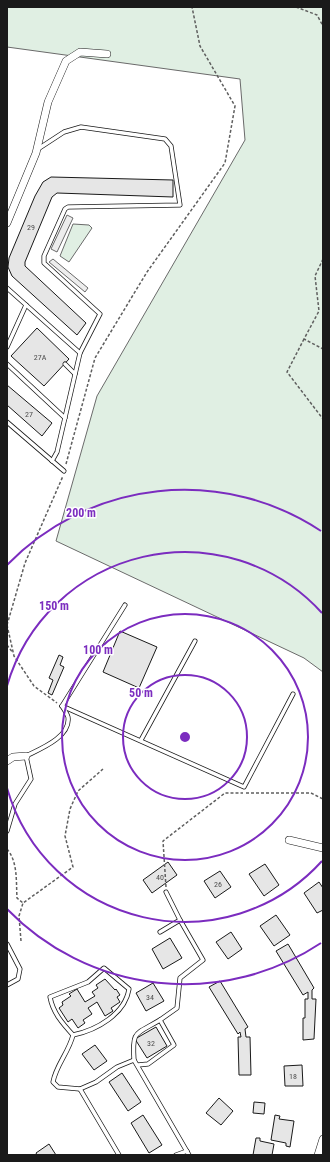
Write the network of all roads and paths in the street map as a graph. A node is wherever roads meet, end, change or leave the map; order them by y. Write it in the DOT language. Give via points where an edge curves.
graph roads {
  1 [pos="192,7"];
  2 [pos="296,7"];
  3 [pos="323,26"];
  4 [pos="107,54"];
  5 [pos="37,150"];
  6 [pos="7,224"];
  7 [pos="323,259"];
  8 [pos="7,288"];
  9 [pos="26,305"];
  10 [pos="304,339"];
  11 [pos="7,347"];
  12 [pos="323,349"];
  13 [pos="80,353"];
  14 [pos="7,364"];
  15 [pos="65,364"];
  16 [pos="75,374"];
  17 [pos="65,418"];
  18 [pos="323,419"];
  19 [pos="7,422"];
  20 [pos="52,461"];
  21 [pos="64,471"];
  22 [pos="125,606"];
  23 [pos="7,625"];
  24 [pos="195,641"];
  25 [pos="7,645"];
  26 [pos="14,656"];
  27 [pos="293,694"];
  28 [pos="62,706"];
  29 [pos="141,740"];
  30 [pos="26,756"];
  31 [pos="7,761"];
  32 [pos="103,769"];
  33 [pos="323,799"];
  34 [pos="7,831"];
  35 [pos="289,840"];
  36 [pos="323,848"];
  37 [pos="7,849"];
  38 [pos="166,892"];
  39 [pos="24,903"];
  40 [pos="180,920"];
  41 [pos="160,932"];
  42 [pos="21,941"];
  43 [pos="7,944"];
  44 [pos="7,985"];
  45 [pos="160,1020"];
  46 [pos="74,1035"];
  47 [pos="134,1060"];
  48 [pos="138,1065"];
  49 [pos="80,1089"];
  50 [pos="323,1139"];
  51 [pos="187,1151"];
  52 [pos="120,1155"];
  53 [pos="176,1155"];
  54 [pos="189,1155"];
  55 [pos="318,1155"];
  1 -- 21 [label="path" via="200,46 235,106 225,163 147,272 95,358"];
  2 -- 3 [label="path" via="317,16"];
  4 -- 5 [label="street" via="80,52 66,61 48,102"];
  5 -- 6 [label="street"];
  5 -- 13 [label="lane" via="64,132 81,127 165,139 171,146 180,205 68,206 47,249 44,263 100,314"];
  7 -- 10 [label="path" via="315,276 319,311"];
  8 -- 9 [label="lane"];
  9 -- 11 [label="lane"];
  9 -- 13 [label="lane"];
  10 -- 12 [label="path"];
  10 -- 18 [label="path" via="287,372"];
  13 -- 16 [label="lane"];
  14 -- 17 [label="lane"];
  15 -- 16 [label="lane"];
  16 -- 17 [label="lane"];
  17 -- 20 [label="lane" via="57,452"];
  19 -- 20 [label="lane"];
  20 -- 21 [label="lane"];
  21 -- 23 [label="path" via="25,563"];
  22 -- 28 [label="lane"];
  23 -- 26 [label="path"];
  24 -- 29 [label="lane"];
  25 -- 26 [label="path"];
  26 -- 28 [label="path" via="34,686"];
  27 -- 29 [label="lane" via="244,787"];
  28 -- 29 [label="lane"];
  28 -- 30 [label="lane" via="68,717 67,727 58,739"];
  30 -- 31 [label="street" via="13,757"];
  30 -- 34 [label="lane" via="31,779 15,804"];
  32 -- 39 [label="path" via="78,791 70,808 65,836 73,866"];
  33 -- 38 [label="path" via="311,792 225,793 163,841"];
  35 -- 36 [label="street"];
  37 -- 39 [label="path" via="12,855 15,868 17,898"];
  38 -- 40 [label="lane"];
  39 -- 42 [label="path" via="19,916"];
  40 -- 41 [label="lane"];
  40 -- 45 [label="lane" via="203,960 180,978 177,1008"];
  43 -- 44 [label="lane" via="20,969 18,979"];
  45 -- 47 [label="lane" via="136,1034 133,1040"];
  45 -- 48 [label="lane" via="174,1045 148,1064"];
  46 -- 46 [label="lane" via="52,1007 50,997 88,982 104,968 130,989 128,995 119,1011 89,1032"];
  46 -- 49 [label="lane" via="53,1082 58,1087"];
  47 -- 48 [label="lane"];
  47 -- 49 [label="lane"];
  48 -- 51 [label="lane"];
  49 -- 52 [label="lane"];
  50 -- 55 [label="street"];
  51 -- 53 [label="lane"];
  51 -- 54 [label="lane"];
}
